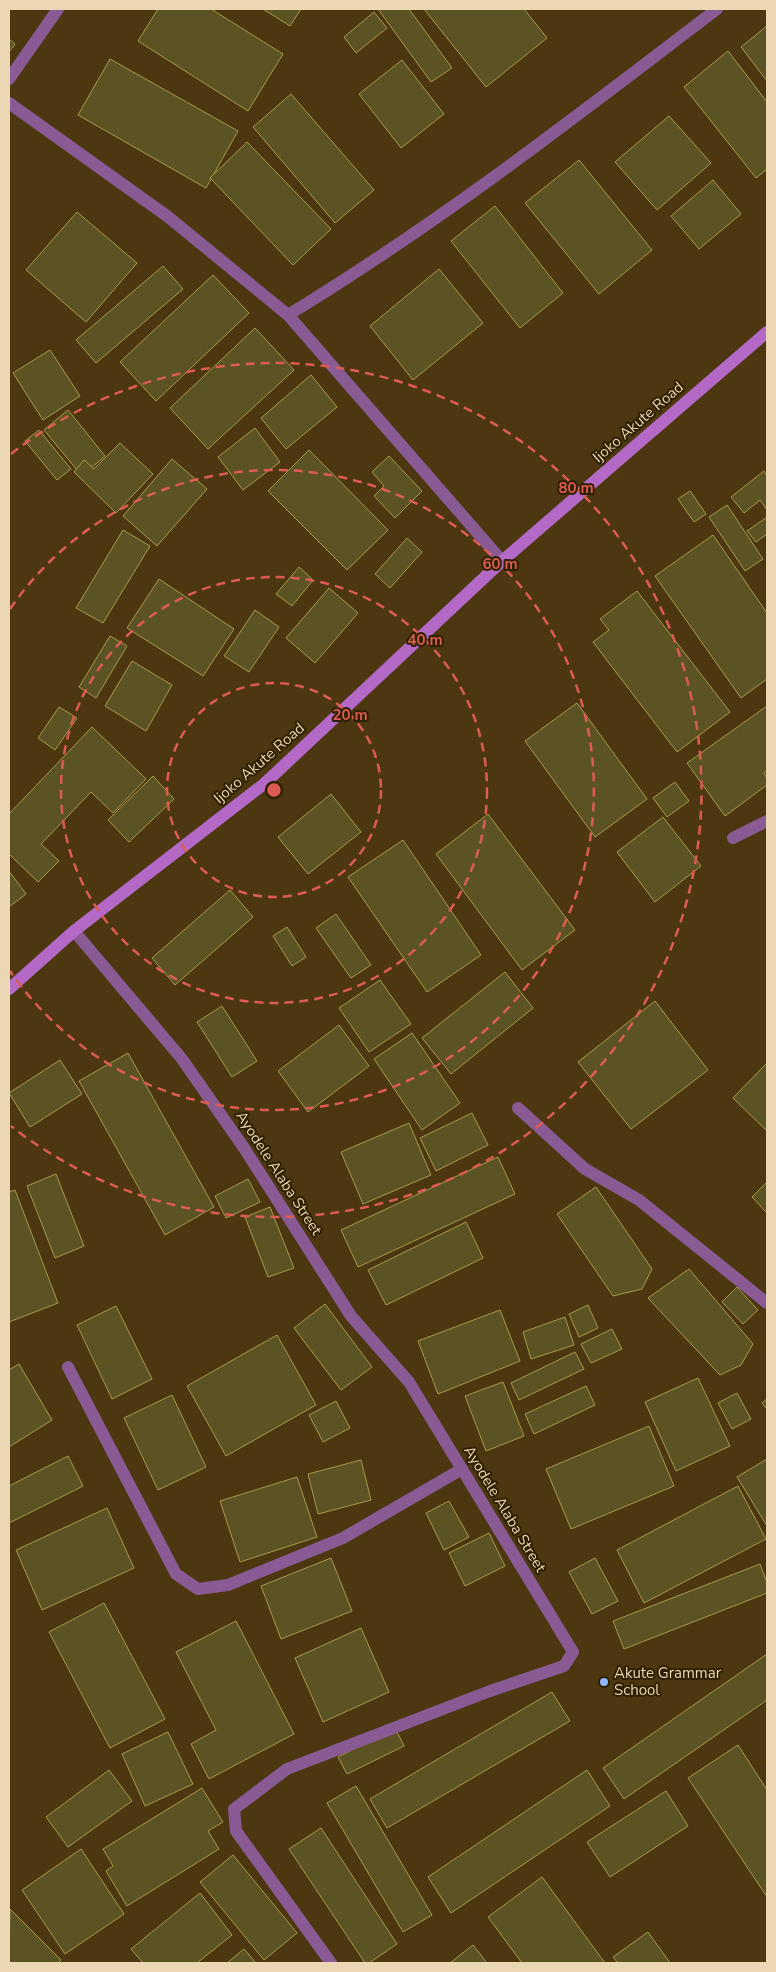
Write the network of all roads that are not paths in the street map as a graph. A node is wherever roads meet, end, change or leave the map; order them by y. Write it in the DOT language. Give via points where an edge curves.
graph roads {
  1 [pos="58,9"];
  2 [pos="717,9"];
  3 [pos="9,79"];
  4 [pos="9,103"];
  5 [pos="288,315"];
  6 [pos="767,332"];
  7 [pos="502,561"];
  8 [pos="767,821"];
  9 [pos="733,838"];
  10 [pos="74,930"];
  11 [pos="9,989"];
  12 [pos="518,1108"];
  13 [pos="767,1303"];
  14 [pos="68,1367"];
  15 [pos="462,1469"];
  16 [pos="331,1963"];
  1 -- 3 [label="street"];
  2 -- 5 [label="street" via="548,139 362,270"];
  4 -- 5 [label="street" via="167,216"];
  5 -- 7 [label="street"];
  6 -- 7 [label="main road, Ijoko Akute Road"];
  7 -- 10 [label="main road, Ijoko Akute Road" via="264,784"];
  8 -- 9 [label="street"];
  10 -- 11 [label="main road, Ijoko Akute Road"];
  10 -- 15 [label="street, Ayodele Alaba Street" via="182,1059 244,1148 351,1316 409,1382"];
  12 -- 13 [label="street" via="585,1169 639,1200"];
  14 -- 15 [label="street" via="176,1574 198,1589 228,1585 344,1538"];
  15 -- 16 [label="street, Ayodele Alaba Street" via="573,1652 564,1666 490,1691 287,1770 234,1809 236,1831"];
}
